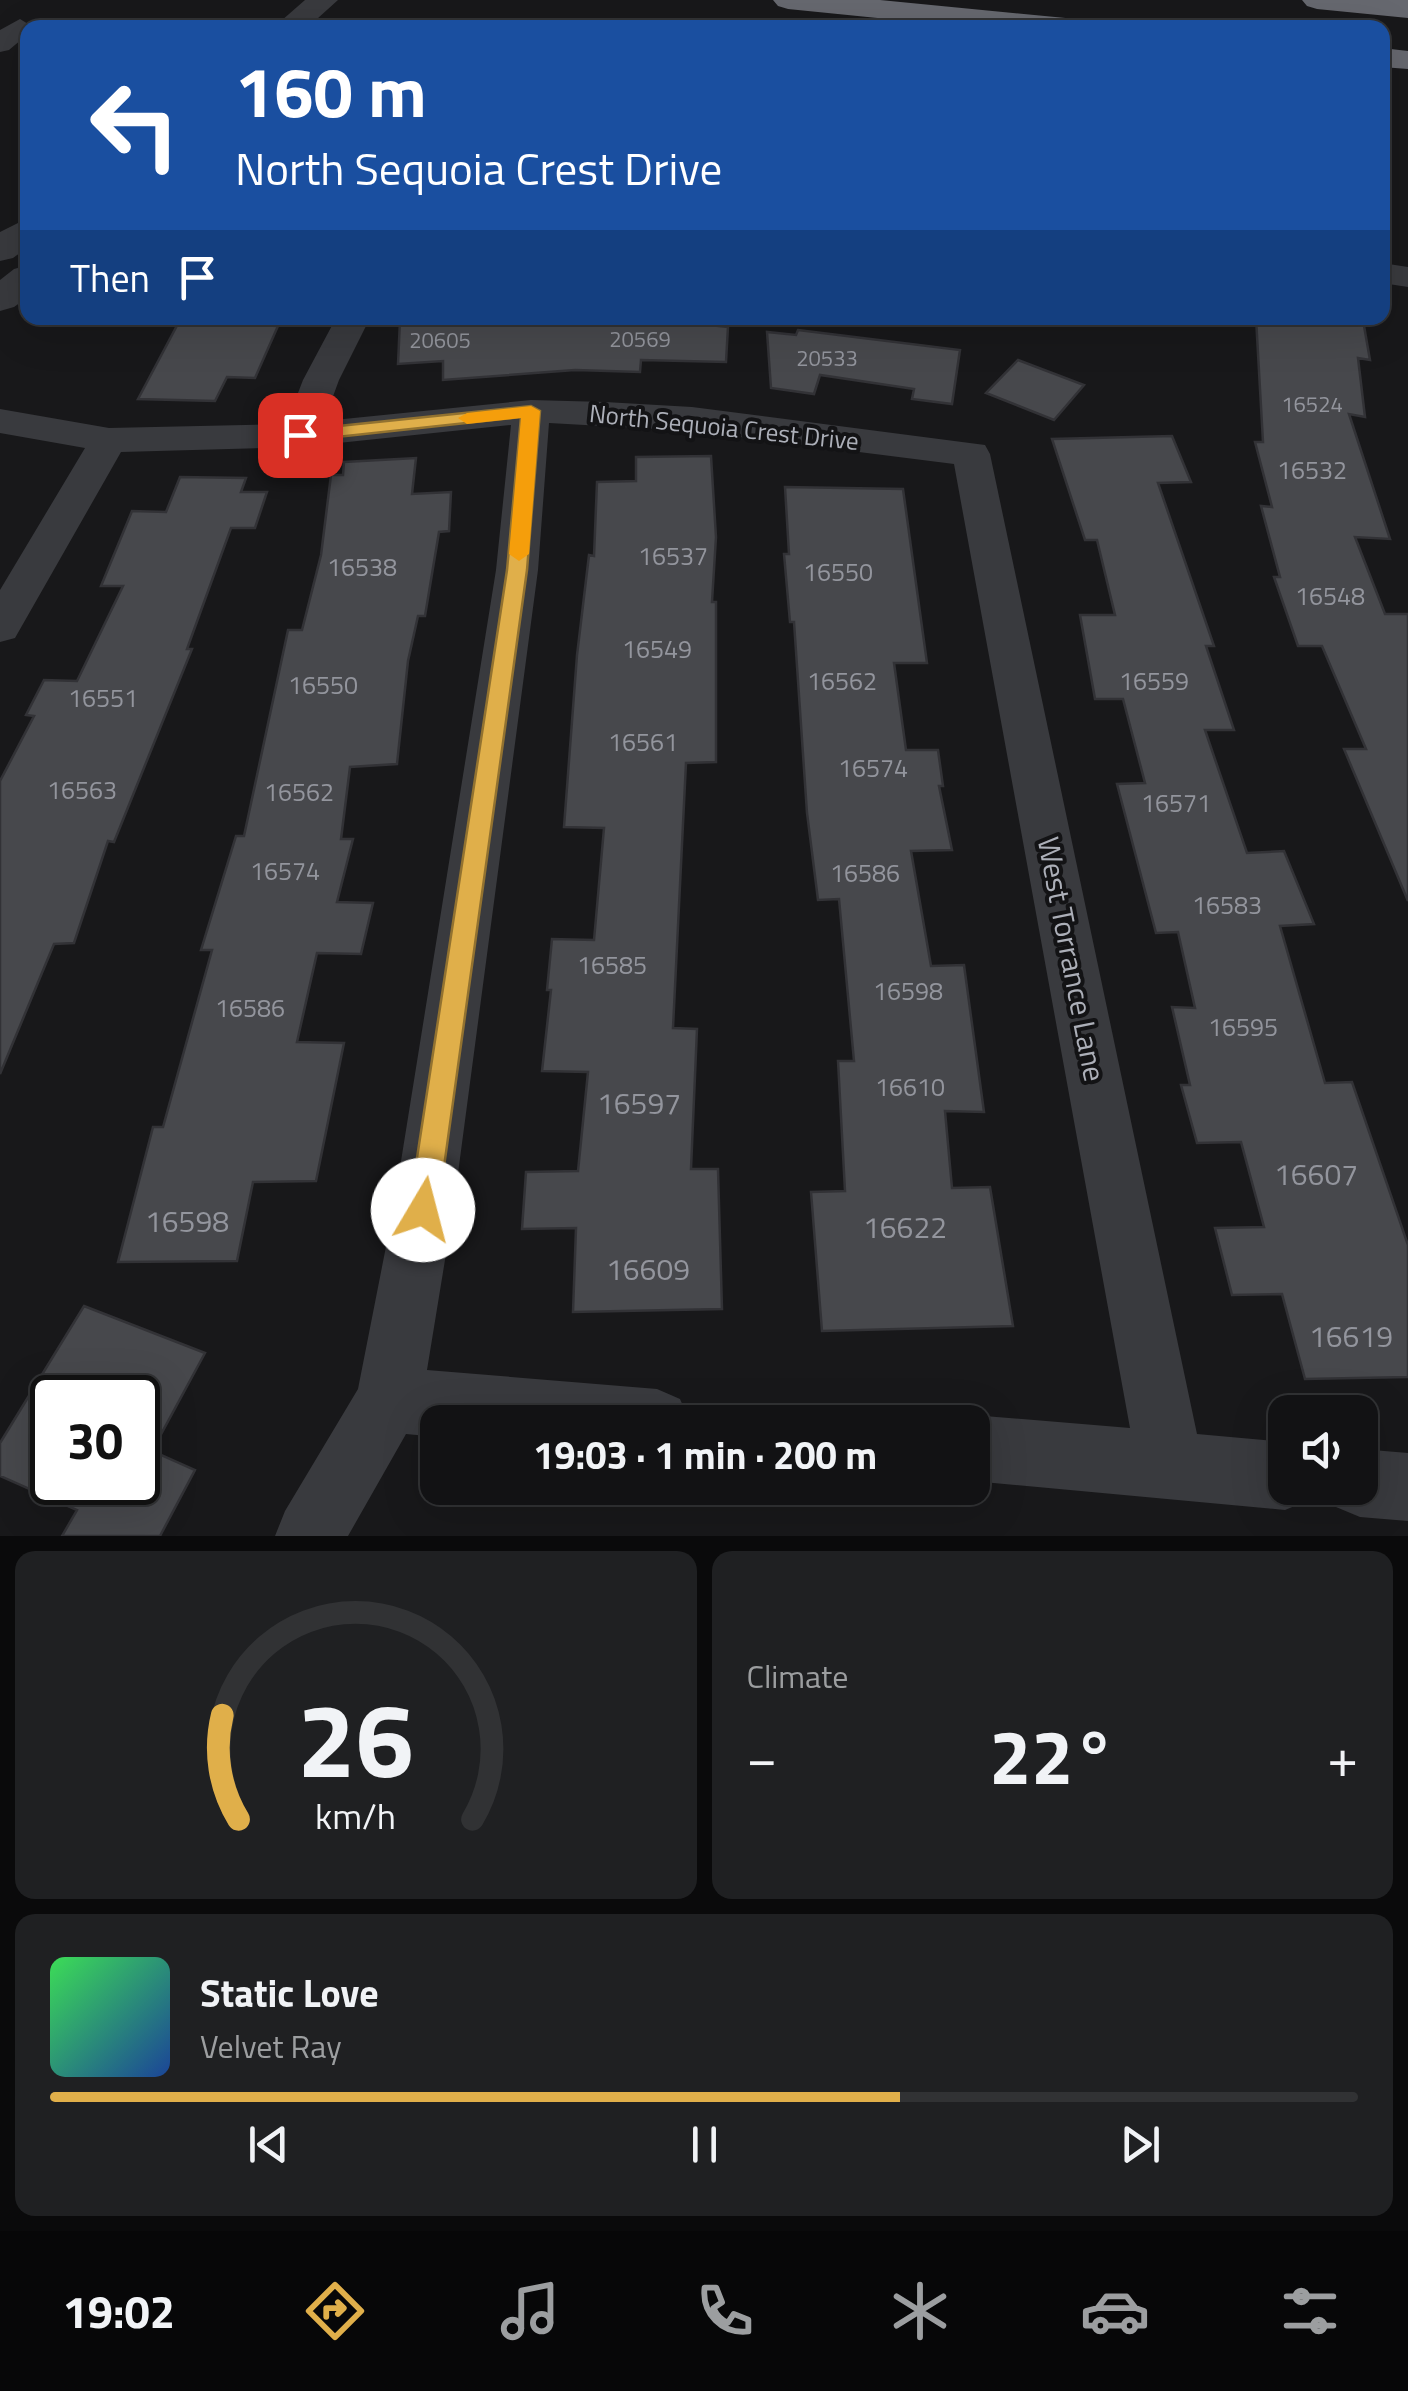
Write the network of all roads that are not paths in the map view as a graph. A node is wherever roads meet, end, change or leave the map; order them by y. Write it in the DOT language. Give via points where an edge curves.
graph roads {
  1 [pos="788,0"];
  2 [pos="1317,0"];
  3 [pos="1408,9"];
  4 [pos="994,20"];
  5 [pos="20,234"];
  6 [pos="0,250"];
  7 [pos="20,283"];
  8 [pos="0,299"];
  9 [pos="349,325"];
  10 [pos="531,411"];
  11 [pos="0,421"];
  12 [pos="300,435"];
  13 [pos="109,440"];
  14 [pos="971,454"];
  15 [pos="0,626"];
  16 [pos="389,1400"];
  17 [pos="450,1405"];
  18 [pos="990,1450"];
  19 [pos="1170,1465"];
  20 [pos="1268,1474"];
  21 [pos="1378,1484"];
  22 [pos="1408,1487"];
  23 [pos="310,1536"];
  1 -- 4 [label="highway"];
  2 -- 3 [label="highway"];
  5 -- 6 [label="street"];
  7 -- 8 [label="street"];
  9 -- 12 [label="street"];
  10 -- 12 [label="street, North Sequoia Crest Drive"];
  10 -- 14 [label="street, North Sequoia Crest Drive" via="692,419"];
  10 -- 16 [label="street" via="517,570"];
  11 -- 13 [label="street, North Sequoia Crest Drive"];
  12 -- 13 [label="street, North Sequoia Crest Drive"];
  13 -- 15 [label="street"];
  14 -- 19 [label="street, West Torrance Lane"];
  16 -- 17 [label="street"];
  16 -- 23 [label="street"];
  18 -- 19 [label="street"];
  19 -- 20 [label="street"];
  21 -- 22 [label="street"];
}
